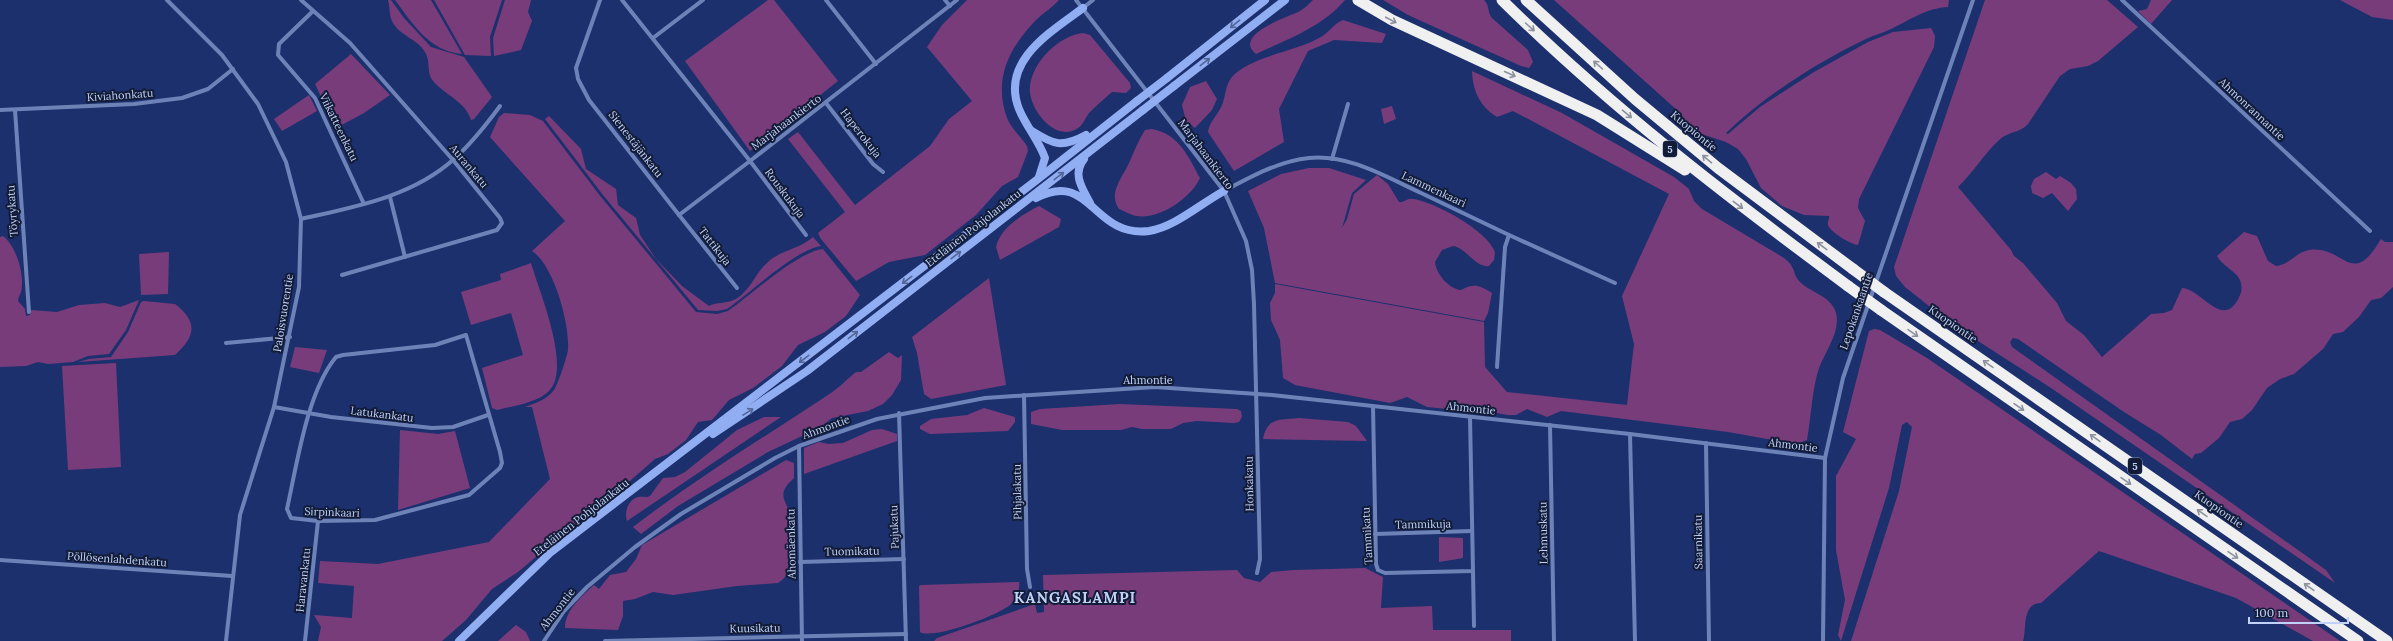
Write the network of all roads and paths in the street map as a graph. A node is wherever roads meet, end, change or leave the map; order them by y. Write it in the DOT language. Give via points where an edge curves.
graph roads {
  1 [pos="167,0"];
  2 [pos="301,0"];
  3 [pos="600,0"];
  4 [pos="622,0"];
  5 [pos="703,0"];
  6 [pos="826,0"];
  7 [pos="945,0"];
  8 [pos="957,0"];
  9 [pos="1076,0"];
  10 [pos="1093,0"];
  11 [pos="1265,0"];
  12 [pos="1285,0"];
  13 [pos="1358,0"];
  14 [pos="1502,0"];
  15 [pos="1973,0"];
  16 [pos="2122,0"];
  17 [pos="1527,1"];
  18 [pos="950,6"];
  19 [pos="1082,8"];
  20 [pos="313,11"];
  21 [pos="653,38"];
  22 [pos="876,64"];
  23 [pos="233,69"];
  24 [pos="826,103"];
  25 [pos="1348,104"];
  26 [pos="500,106"];
  27 [pos="0,110"];
  28 [pos="15,110"];
  29 [pos="1103,126"];
  30 [pos="1032,131"];
  31 [pos="1088,153"];
  32 [pos="1332,159"];
  33 [pos="453,160"];
  34 [pos="750,161"];
  35 [pos="883,172"];
  36 [pos="1038,179"];
  37 [pos="1224,191"];
  38 [pos="1722,193"];
  39 [pos="390,197"];
  40 [pos="364,204"];
  41 [pos="1092,207"];
  42 [pos="1015,209"];
  43 [pos="679,215"];
  44 [pos="301,219"];
  45 [pos="2370,230"];
  46 [pos="806,235"];
  47 [pos="1510,235"];
  48 [pos="405,257"];
  49 [pos="342,275"];
  50 [pos="1615,283"];
  51 [pos="737,288"];
  52 [pos="28,312"];
  53 [pos="290,337"];
  54 [pos="226,343"];
  55 [pos="1497,367"];
  56 [pos="1256,394"];
  57 [pos="1024,395"];
  58 [pos="1373,406"];
  59 [pos="274,407"];
  60 [pos="309,413"];
  61 [pos="899,413"];
  62 [pos="488,416"];
  63 [pos="1470,417"];
  64 [pos="1550,425"];
  65 [pos="1630,434"];
  66 [pos="1706,443"];
  67 [pos="799,446"];
  68 [pos="1825,458"];
  69 [pos="668,463"];
  70 [pos="318,521"];
  71 [pos="1472,531"];
  72 [pos="1375,534"];
  73 [pos="904,559"];
  74 [pos="0,560"];
  75 [pos="800,562"];
  76 [pos="1473,571"];
  77 [pos="1257,573"];
  78 [pos="232,576"];
  79 [pos="1030,587"];
  80 [pos="1474,626"];
  81 [pos="906,634"];
  82 [pos="802,639"];
  83 [pos="544,640"];
  84 [pos="226,641"];
  85 [pos="305,641"];
  86 [pos="459,641"];
  87 [pos="550,641"];
  88 [pos="605,641"];
  89 [pos="906,641"];
  90 [pos="1554,641"];
  91 [pos="1635,641"];
  92 [pos="1709,641"];
  93 [pos="1823,641"];
  94 [pos="2358,641"];
  95 [pos="2387,641"];
  1 -- 23 [label="street, Paloisvuorentie"];
  2 -- 20 [label="street, Aurankatu"];
  3 -- 43 [label="street, Sienestäjänkatu" via="576,68 578,80 590,100"];
  4 -- 21 [label="street, Marjahaankierto"];
  5 -- 21 [label="street"];
  6 -- 22 [label="street"];
  7 -- 18 [label="street"];
  8 -- 18 [label="street, Marjahaankierto"];
  9 -- 19 [label="street, Marjahaankierto"];
  10 -- 19 [label="street"];
  11 -- 29 [label="main road, Eteläinen Pohjolankatu, one-way, bridge"];
  31 -- 12 [label="main road, Eteläinen Pohjolankatu, one-way, bridge"];
  13 -- 38 [label="highway, one-way" via="1392,20 1597,115"];
  14 -- 38 [label="highway, 5, one-way" via="1614,102"];
  15 -- 68 [label="street, Lepokankaantie" via="1842,378"];
  16 -- 45 [label="street, Ahmonrannantie"];
  95 -- 17 [label="highway, Kuopiontie / 5, one-way, bridge" via="1853,269 1718,168"];
  18 -- 22 [label="street, Marjahaankierto"];
  19 -- 30 [label="main road" via="1040,40 1021,64 1017,80 1017,103"];
  19 -- 37 [label="street, Marjahaankierto"];
  20 -- 33 [label="street, Aurankatu" via="350,43"];
  20 -- 40 [label="street, Viikatteenkatu" via="279,44 278,55 315,98"];
  21 -- 34 [label="street, Marjahaankierto"];
  22 -- 24 [label="street, Marjahaankierto"];
  23 -- 28 [label="street, Kiviahonkatu" via="208,89 182,98 134,104"];
  23 -- 44 [label="street, Paloisvuorentie" via="258,104 278,143 294,183"];
  24 -- 34 [label="street, Marjahaankierto"];
  24 -- 35 [label="street, Haperokuja"];
  25 -- 32 [label="street"];
  26 -- 33 [label="street"];
  27 -- 28 [label="street, Kiviahonkatu"];
  28 -- 52 [label="street, Töyrykatu"];
  29 -- 30 [label="main road" via="1074,142 1060,144 1048,141"];
  29 -- 36 [label="main road, Eteläinen Pohjolankatu"];
  30 -- 36 [label="main road" via="1045,158"];
  31 -- 41 [label="main road" via="1080,163 1078,182"];
  42 -- 31 [label="main road, Eteläinen Pohjolankatu, one-way"];
  32 -- 37 [label="street, Lammenkaari" via="1310,158 1291,161 1268,169"];
  32 -- 47 [label="street, Lammenkaari" via="1368,168"];
  33 -- 39 [label="street"];
  33 -- 48 [label="street, Aurankatu" via="502,223 497,230"];
  34 -- 43 [label="street"];
  34 -- 46 [label="street, Rouskukuja"];
  36 -- 69 [label="main road, Eteläinen Pohjolankatu, one-way"];
  37 -- 41 [label="main road" via="1170,223 1147,231 1115,226"];
  37 -- 56 [label="street, Marjahaankierto" via="1241,226 1250,256"];
  38 -- 94 [label="highway, 5, one-way, bridge" via="1881,310"];
  39 -- 40 [label="street"];
  39 -- 48 [label="street"];
  40 -- 44 [label="street"];
  41 -- 42 [label="main road" via="1075,193 1062,189 1050,191"];
  69 -- 42 [label="main road, Eteläinen Pohjolankatu, one-way" via="767,400 807,371"];
  43 -- 51 [label="street, Tattikuja"];
  44 -- 53 [label="street, Paloisvuorentie" via="299,287"];
  47 -- 50 [label="street, Lammenkaari"];
  47 -- 55 [label="street" via="1505,247"];
  48 -- 49 [label="street, Aurankatu"];
  53 -- 54 [label="street"];
  53 -- 59 [label="street, Paloisvuorentie"];
  56 -- 57 [label="street, Ahmontie" via="1155,386"];
  56 -- 58 [label="street, Ahmontie"];
  56 -- 77 [label="street, Honkakatu" via="1260,559"];
  57 -- 61 [label="street, Ahmontie" via="985,398"];
  57 -- 79 [label="street, Pihjalakatu" via="1027,569"];
  58 -- 63 [label="street, Ahmontie"];
  58 -- 72 [label="street, Tammikatu"];
  59 -- 60 [label="street, Latukankatu"];
  59 -- 78 [label="street, Paloisvuorentie" via="240,515"];
  60 -- 62 [label="street, Latukankatu" via="432,428 453,427"];
  60 -- 62 [label="street, Sirpinkaari" via="336,357 435,345 466,335"];
  60 -- 70 [label="street, Sirpinkaari" via="288,509 290,518"];
  61 -- 67 [label="street, Ahmontie"];
  61 -- 73 [label="street, Pajukatu"];
  62 -- 70 [label="street, Sirpinkaari" via="502,463 495,473 469,495 375,520"];
  63 -- 64 [label="street, Ahmontie"];
  63 -- 71 [label="street"];
  64 -- 65 [label="street, Ahmontie"];
  64 -- 90 [label="street, Lehmuskatu"];
  65 -- 66 [label="street, Ahmontie"];
  65 -- 91 [label="street"];
  66 -- 68 [label="street, Ahmontie"];
  66 -- 92 [label="street, Saarnikatu"];
  67 -- 75 [label="street, Ahomäenkatu"];
  67 -- 83 [label="street, Ahmontie" via="729,484 635,547 587,587 564,611"];
  68 -- 93 [label="street, Lepokankaantie"];
  69 -- 86 [label="main road, Eteläinen Pohjolankatu" via="551,552"];
  70 -- 85 [label="street, Haravankatu"];
  71 -- 72 [label="street, Tammikuja"];
  71 -- 76 [label="street"];
  72 -- 76 [label="street, Tammikatu" via="1376,568 1381,572"];
  73 -- 75 [label="street, Tuomikatu"];
  73 -- 81 [label="street, Pajukatu"];
  74 -- 78 [label="street, Pöllösenlahdenkatu"];
  75 -- 82 [label="street, Ahomäenkatu"];
  76 -- 80 [label="street"];
  78 -- 84 [label="street, Paloisvuorentie"];
  81 -- 82 [label="street, Kuusikatu"];
  81 -- 89 [label="street, Pajukatu"];
  82 -- 88 [label="street, Kuusikatu"];
  83 -- 87 [label="street"];
}
